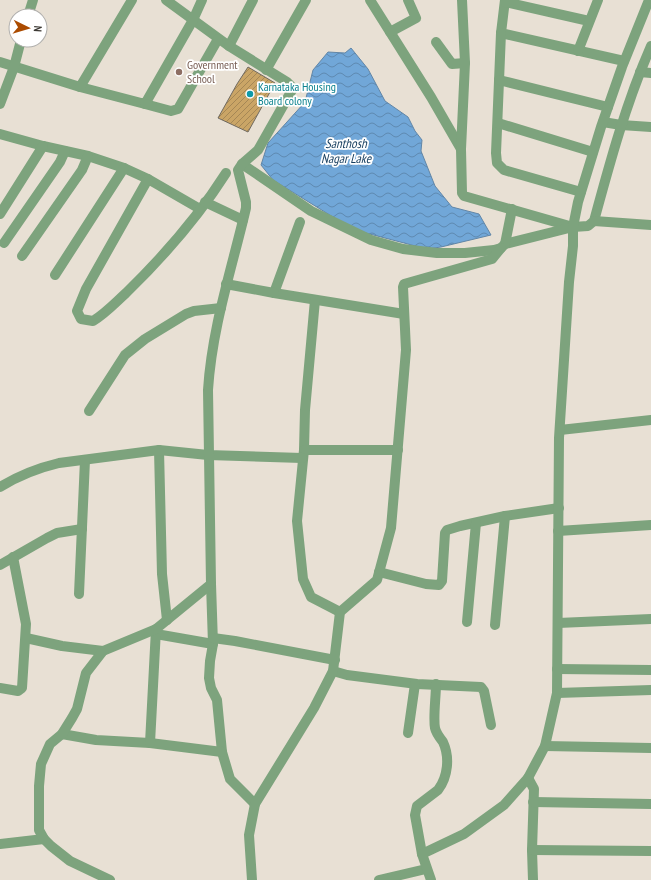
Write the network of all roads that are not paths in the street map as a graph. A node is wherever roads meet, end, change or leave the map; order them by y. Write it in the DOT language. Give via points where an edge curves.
graph roads {
  1 [pos="132,0"];
  2 [pos="166,0"];
  3 [pos="202,0"];
  4 [pos="254,0"];
  5 [pos="306,0"];
  6 [pos="370,0"];
  7 [pos="408,0"];
  8 [pos="462,0"];
  9 [pos="598,0"];
  10 [pos="505,1"];
  11 [pos="649,5"];
  12 [pos="192,20"];
  13 [pos="589,21"];
  14 [pos="390,32"];
  15 [pos="501,34"];
  16 [pos="218,40"];
  17 [pos="436,42"];
  18 [pos="229,46"];
  19 [pos="651,46"];
  20 [pos="20,48"];
  21 [pos="578,51"];
  22 [pos="624,61"];
  23 [pos="0,62"];
  24 [pos="465,64"];
  25 [pos="14,67"];
  26 [pos="266,70"];
  27 [pos="640,72"];
  28 [pos="651,73"];
  29 [pos="499,80"];
  30 [pos="80,87"];
  31 [pos="0,104"];
  32 [pos="145,104"];
  33 [pos="608,107"];
  34 [pos="603,122"];
  35 [pos="498,123"];
  36 [pos="621,125"];
  37 [pos="651,127"];
  38 [pos="0,134"];
  39 [pos="44,146"];
  40 [pos="461,148"];
  41 [pos="65,151"];
  42 [pos="593,152"];
  43 [pos="88,156"];
  44 [pos="242,164"];
  45 [pos="124,168"];
  46 [pos="226,173"];
  47 [pos="148,179"];
  48 [pos="581,192"];
  49 [pos="203,205"];
  50 [pos="512,209"];
  51 [pos="0,214"];
  52 [pos="243,220"];
  53 [pos="300,222"];
  54 [pos="594,222"];
  55 [pos="651,225"];
  56 [pos="573,227"];
  57 [pos="4,243"];
  58 [pos="503,246"];
  59 [pos="22,256"];
  60 [pos="55,275"];
  61 [pos="226,284"];
  62 [pos="274,293"];
  63 [pos="315,300"];
  64 [pos="221,308"];
  65 [pos="404,314"];
  66 [pos="89,411"];
  67 [pos="651,420"];
  68 [pos="560,430"];
  69 [pos="159,450"];
  70 [pos="398,450"];
  71 [pos="303,454"];
  72 [pos="208,455"];
  73 [pos="85,460"];
  74 [pos="0,487"];
  75 [pos="559,508"];
  76 [pos="505,516"];
  77 [pos="476,522"];
  78 [pos="651,525"];
  79 [pos="82,529"];
  80 [pos="558,531"];
  81 [pos="13,557"];
  82 [pos="0,565"];
  83 [pos="379,572"];
  84 [pos="211,584"];
  85 [pos="79,594"];
  86 [pos="340,612"];
  87 [pos="651,619"];
  88 [pos="167,620"];
  89 [pos="466,622"];
  90 [pos="558,623"];
  91 [pos="495,625"];
  92 [pos="156,631"];
  93 [pos="26,638"];
  94 [pos="213,641"];
  95 [pos="103,651"];
  96 [pos="335,660"];
  97 [pos="557,669"];
  98 [pos="651,670"];
  99 [pos="333,671"];
  100 [pos="415,684"];
  101 [pos="436,684"];
  102 [pos="0,688"];
  103 [pos="651,690"];
  104 [pos="557,693"];
  105 [pos="491,725"];
  106 [pos="408,733"];
  107 [pos="62,734"];
  108 [pos="150,743"];
  109 [pos="545,746"];
  110 [pos="651,748"];
  111 [pos="222,752"];
  112 [pos="528,778"];
  113 [pos="533,802"];
  114 [pos="255,804"];
  115 [pos="651,804"];
  116 [pos="44,839"];
  117 [pos="0,844"];
  118 [pos="532,850"];
  119 [pos="651,850"];
  120 [pos="422,854"];
  121 [pos="426,868"];
  122 [pos="110,880"];
  123 [pos="252,880"];
  124 [pos="379,880"];
  125 [pos="431,880"];
  126 [pos="533,880"];
  1 -- 30 [label="street"];
  2 -- 12 [label="street"];
  3 -- 12 [label="street"];
  4 -- 18 [label="street"];
  5 -- 26 [label="street"];
  6 -- 14 [label="street"];
  7 -- 14 [label="street" via="416,18"];
  8 -- 24 [label="street"];
  9 -- 13 [label="street"];
  10 -- 13 [label="street"];
  10 -- 15 [label="street"];
  11 -- 22 [label="street"];
  12 -- 16 [label="street"];
  12 -- 32 [label="street"];
  13 -- 21 [label="street"];
  14 -- 40 [label="street"];
  15 -- 21 [label="street"];
  15 -- 29 [label="street"];
  16 -- 18 [label="street"];
  16 -- 32 [label="street" via="178,109 171,111"];
  17 -- 24 [label="street" via="452,64"];
  18 -- 26 [label="street"];
  19 -- 27 [label="street"];
  20 -- 25 [label="street"];
  21 -- 22 [label="street"];
  22 -- 33 [label="street"];
  23 -- 25 [label="street"];
  24 -- 40 [label="street"];
  25 -- 30 [label="street"];
  25 -- 31 [label="street"];
  26 -- 44 [label="street" via="287,82 292,90 258,150"];
  27 -- 28 [label="street"];
  27 -- 36 [label="street"];
  29 -- 33 [label="street"];
  29 -- 35 [label="street"];
  30 -- 32 [label="street"];
  33 -- 34 [label="street"];
  34 -- 36 [label="street"];
  34 -- 42 [label="street"];
  35 -- 42 [label="street"];
  35 -- 48 [label="street" via="497,163 504,170"];
  36 -- 37 [label="street"];
  36 -- 54 [label="street"];
  38 -- 39 [label="street"];
  39 -- 41 [label="street"];
  39 -- 51 [label="street"];
  40 -- 50 [label="street" via="464,196"];
  41 -- 43 [label="street"];
  41 -- 57 [label="street"];
  42 -- 48 [label="street"];
  43 -- 45 [label="street"];
  43 -- 59 [label="street" via="82,170"];
  44 -- 52 [label="street" via="238,170 246,202"];
  44 -- 58 [label="street" via="311,211 371,240 403,249 437,253 494,250"];
  45 -- 47 [label="street"];
  45 -- 60 [label="street"];
  46 -- 49 [label="street"];
  47 -- 49 [label="street"];
  47 -- 49 [label="street" via="86,289 77,311 81,319 93,321 106,313 176,241"];
  48 -- 56 [label="street"];
  49 -- 52 [label="street"];
  50 -- 56 [label="street"];
  50 -- 58 [label="street"];
  52 -- 61 [label="street"];
  53 -- 62 [label="street"];
  54 -- 55 [label="street"];
  54 -- 56 [label="street" via="588,226"];
  56 -- 58 [label="street"];
  56 -- 68 [label="street"];
  58 -- 65 [label="street" via="492,259 404,284"];
  61 -- 62 [label="street"];
  61 -- 64 [label="street"];
  62 -- 63 [label="street"];
  63 -- 65 [label="street"];
  63 -- 71 [label="street"];
  64 -- 66 [label="street" via="186,314 145,339 125,355"];
  64 -- 72 [label="street" via="210,362"];
  65 -- 70 [label="street" via="406,350"];
  67 -- 68 [label="street"];
  68 -- 75 [label="street"];
  69 -- 72 [label="street"];
  69 -- 73 [label="street"];
  69 -- 88 [label="street" via="162,574"];
  70 -- 71 [label="street"];
  70 -- 83 [label="street" via="391,528"];
  71 -- 72 [label="street"];
  71 -- 86 [label="street" via="297,521 303,580 311,597"];
  72 -- 84 [label="street"];
  73 -- 74 [label="street" via="46,466"];
  73 -- 79 [label="street"];
  75 -- 76 [label="street"];
  75 -- 80 [label="street"];
  76 -- 77 [label="street"];
  76 -- 91 [label="street"];
  77 -- 83 [label="street" via="446,531 442,581 439,585"];
  77 -- 89 [label="street"];
  78 -- 80 [label="street"];
  79 -- 81 [label="street" via="47,538"];
  79 -- 85 [label="street"];
  80 -- 90 [label="street"];
  81 -- 82 [label="street"];
  81 -- 93 [label="street" via="26,624"];
  83 -- 86 [label="street" via="377,580"];
  84 -- 88 [label="street"];
  84 -- 94 [label="street"];
  86 -- 96 [label="street"];
  87 -- 90 [label="street"];
  88 -- 92 [label="street"];
  90 -- 97 [label="street"];
  92 -- 94 [label="street"];
  92 -- 95 [label="street"];
  92 -- 108 [label="street"];
  93 -- 95 [label="street"];
  93 -- 102 [label="street" via="22,690"];
  94 -- 96 [label="street" via="235,641"];
  94 -- 111 [label="street" via="209,678 217,700"];
  95 -- 107 [label="street" via="86,673 77,709"];
  96 -- 99 [label="street"];
  97 -- 98 [label="street"];
  97 -- 104 [label="street"];
  99 -- 100 [label="street"];
  99 -- 114 [label="street" via="314,708"];
  100 -- 101 [label="street"];
  100 -- 106 [label="street"];
  101 -- 105 [label="street" via="482,688"];
  101 -- 120 [label="street" via="435,728 443,743 447,766 441,786 417,806 415,815"];
  103 -- 104 [label="street"];
  104 -- 109 [label="street"];
  107 -- 108 [label="street" via="96,740"];
  107 -- 116 [label="street" via="50,744 41,764 39,830"];
  108 -- 111 [label="street"];
  109 -- 110 [label="street"];
  109 -- 112 [label="street"];
  111 -- 114 [label="street" via="230,779"];
  112 -- 113 [label="street" via="534,789"];
  112 -- 120 [label="street" via="504,805 464,834"];
  113 -- 115 [label="street"];
  113 -- 118 [label="street"];
  114 -- 123 [label="street" via="249,836"];
  116 -- 117 [label="street"];
  116 -- 122 [label="street" via="70,861"];
  118 -- 119 [label="street"];
  118 -- 126 [label="street"];
  120 -- 121 [label="street"];
  121 -- 124 [label="street"];
  121 -- 125 [label="street"];
}
